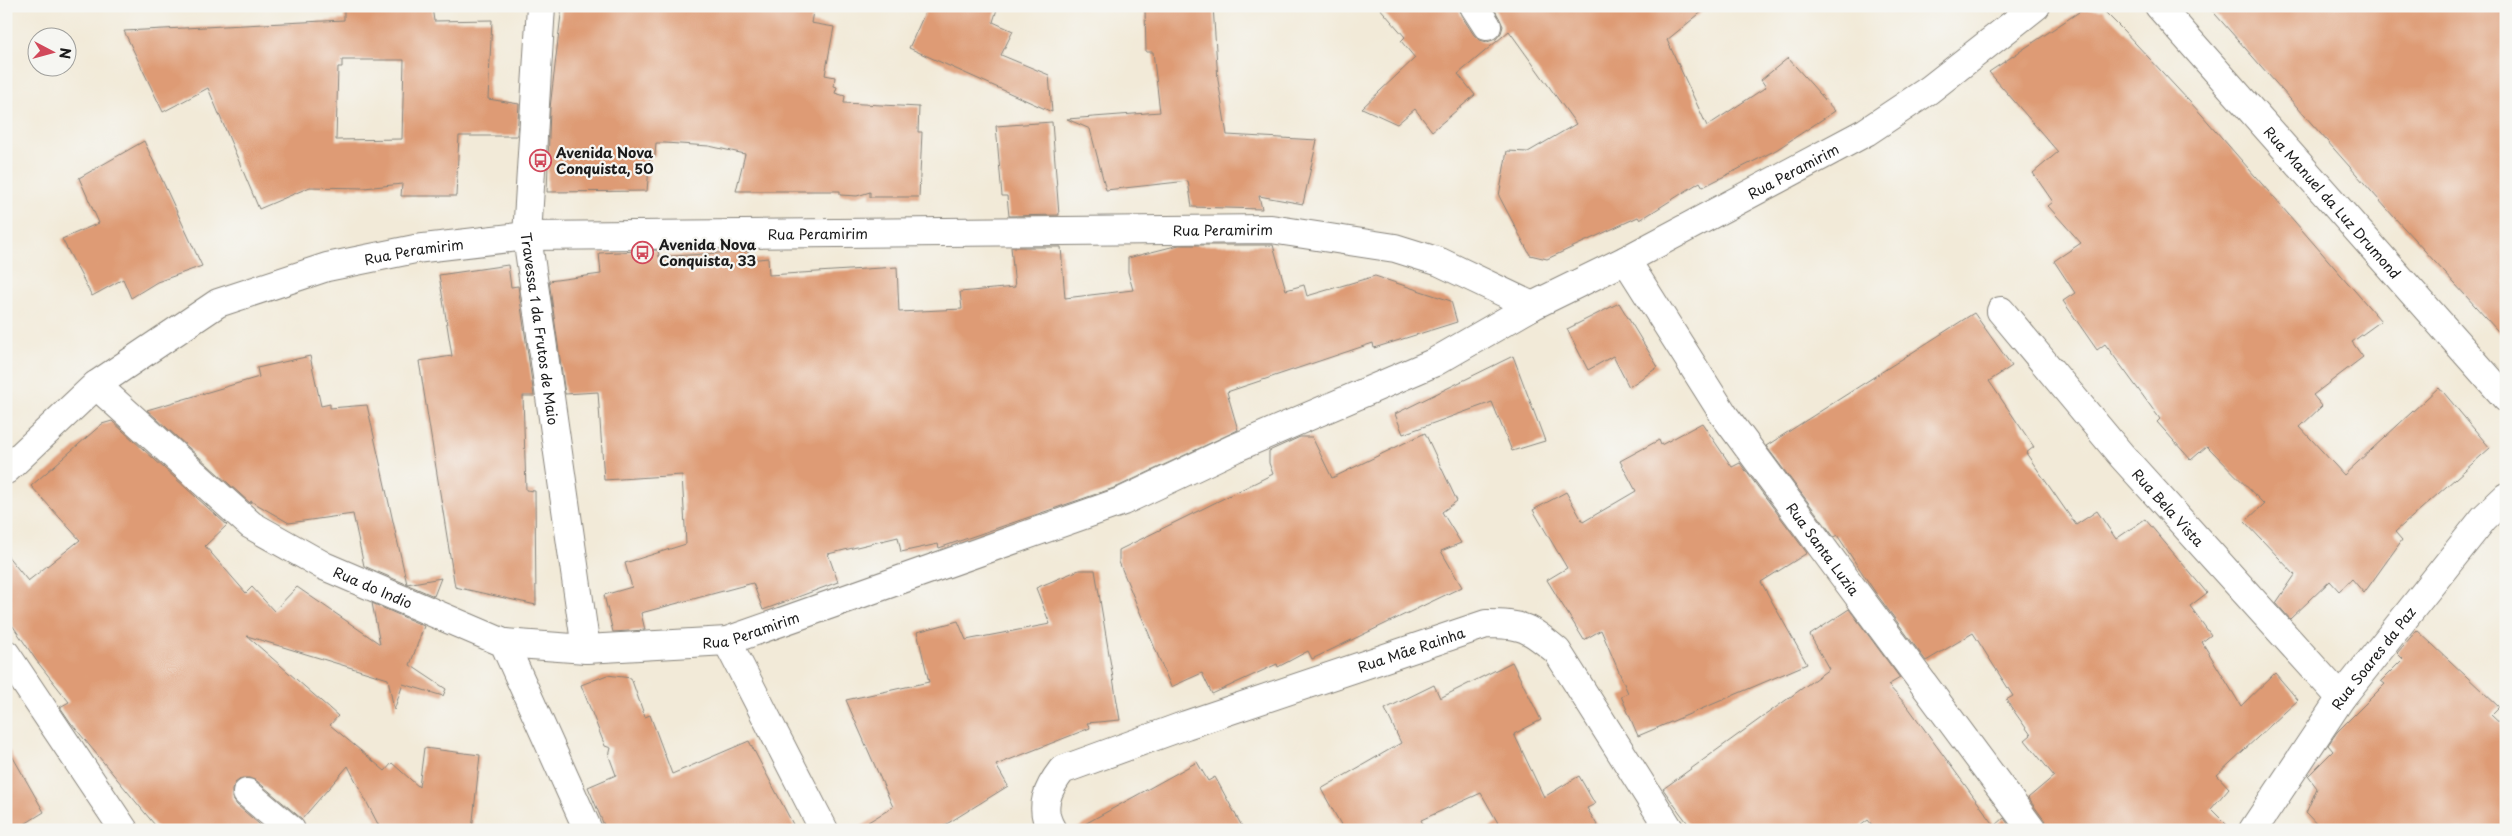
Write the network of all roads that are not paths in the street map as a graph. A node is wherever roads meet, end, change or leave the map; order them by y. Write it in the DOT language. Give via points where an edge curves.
graph roads {
  1 [pos="541,6"];
  2 [pos="2036,6"];
  3 [pos="2159,6"];
  4 [pos="528,236"];
  5 [pos="1626,260"];
  6 [pos="1532,306"];
  7 [pos="2001,311"];
  8 [pos="96,385"];
  9 [pos="2506,398"];
  10 [pos="6,470"];
  11 [pos="2506,497"];
  12 [pos="727,641"];
  13 [pos="504,643"];
  14 [pos="586,649"];
  15 [pos="6,654"];
  16 [pos="2341,698"];
  17 [pos="247,793"];
  18 [pos="124,830"];
  19 [pos="291,830"];
  20 [pos="588,830"];
  21 [pos="824,830"];
  22 [pos="1052,830"];
  23 [pos="1670,830"];
  24 [pos="2032,830"];
  25 [pos="2253,830"];
  1 -- 4 [label="street, Travessa 1 da Frutos de Maio"];
  2 -- 5 [label="street, Rua Peramirim" via="1929,90 1866,132"];
  3 -- 9 [label="street, Rua Manuel da Luz Drumond"];
  4 -- 6 [label="street, Rua Peramirim" via="1271,228 1396,248 1440,262"];
  4 -- 8 [label="street, Rua Peramirim" via="415,250 327,267 218,303"];
  4 -- 14 [label="street, Travessa 1 da Frutos de Maio"];
  5 -- 6 [label="street, Rua Peramirim"];
  5 -- 24 [label="street, Rua Santa Luzia" via="1724,415"];
  6 -- 12 [label="street, Rua Peramirim" via="1432,363 1235,448 1123,501"];
  7 -- 16 [label="street, Rua Bela Vista" via="2122,456"];
  8 -- 10 [label="street, Rua Peramirim"];
  8 -- 13 [label="street, Rua do Indio" via="251,525 324,566"];
  11 -- 16 [label="street, Rua Soares da Paz" via="2484,518"];
  12 -- 14 [label="street, Rua Peramirim"];
  12 -- 21 [label="street"];
  13 -- 14 [label="street, Rua Peramirim"];
  13 -- 20 [label="street"];
  15 -- 18 [label="street"];
  16 -- 25 [label="street, Rua Soares da Paz"];
  17 -- 19 [label="street"];
  22 -- 23 [label="street, Rua Mãe Rainha" via="1044,806 1050,786 1062,770 1486,624 1513,624 1532,630 1556,651"];
}
